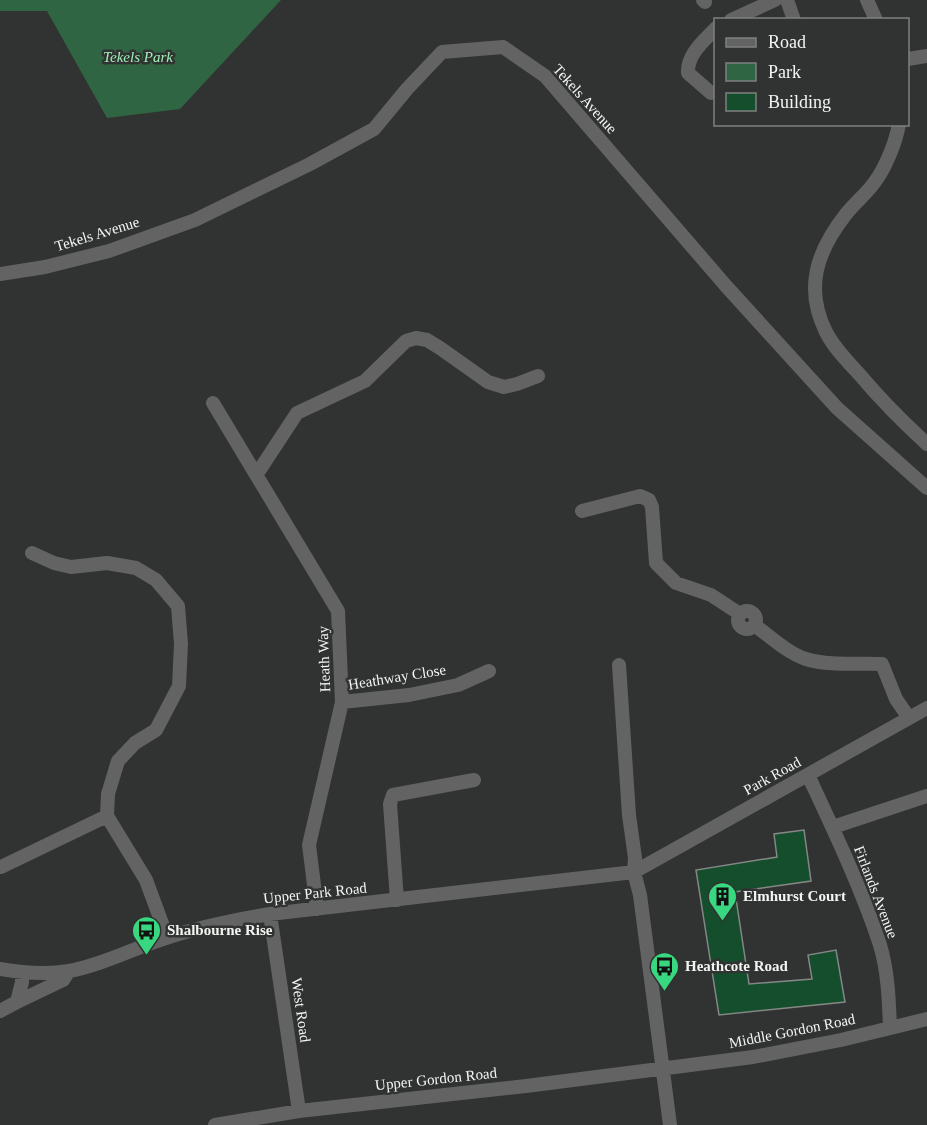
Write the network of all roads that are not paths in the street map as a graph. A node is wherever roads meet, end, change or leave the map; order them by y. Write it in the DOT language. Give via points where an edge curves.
graph roads {
  1 [pos="775,0"];
  2 [pos="787,0"];
  3 [pos="867,0"];
  4 [pos="735,18"];
  5 [pos="793,18"];
  6 [pos="875,18"];
  7 [pos="714,30"];
  8 [pos="927,56"];
  9 [pos="909,58"];
  10 [pos="711,93"];
  11 [pos="899,126"];
  12 [pos="0,273"];
  13 [pos="538,376"];
  14 [pos="213,403"];
  15 [pos="927,444"];
  16 [pos="257,474"];
  17 [pos="927,488"];
  18 [pos="582,511"];
  19 [pos="32,553"];
  20 [pos="619,665"];
  21 [pos="489,671"];
  22 [pos="342,702"];
  23 [pos="927,708"];
  24 [pos="909,718"];
  25 [pos="808,775"];
  26 [pos="474,780"];
  27 [pos="927,796"];
  28 [pos="107,816"];
  29 [pos="833,828"];
  30 [pos="1,867"];
  31 [pos="634,872"];
  32 [pos="397,900"];
  33 [pos="317,909"];
  34 [pos="270,914"];
  35 [pos="167,937"];
  36 [pos="0,969"];
  37 [pos="69,971"];
  38 [pos="22,973"];
  39 [pos="17,1002"];
  40 [pos="0,1011"];
  41 [pos="927,1019"];
  42 [pos="890,1028"];
  43 [pos="662,1068"];
  44 [pos="299,1111"];
  45 [pos="215,1125"];
  46 [pos="670,1125"];
  1 -- 4 [label="street"];
  2 -- 5 [label="street"];
  3 -- 6 [label="street"];
  7 -- 10 [label="street" via="692,54 687,66 688,73"];
  8 -- 9 [label="street"];
  11 -- 15 [label="street" via="875,182 846,214 822,251 814,275 816,305 826,333 841,354 896,416"];
  12 -- 17 [label="street, Tekels Avenue" via="45,267 109,251 195,220 374,129 442,52 503,47 545,76 837,408"];
  13 -- 16 [label="street" via="504,387 488,382 427,340 406,340 365,381 297,412"];
  14 -- 16 [label="street, Heath Way"];
  16 -- 22 [label="street, Heath Way" via="338,611"];
  18 -- 24 [label="street" via="640,496 649,500 656,563 676,583 711,596 740,614 751,612 754,624 804,658 882,664 896,699"];
  19 -- 28 [label="street" via="71,567 107,563 136,568 156,580 178,606 179,686 156,730 135,743 118,761 108,794"];
  20 -- 31 [label="street"];
  21 -- 22 [label="street, Heathway Close" via="458,685"];
  22 -- 33 [label="street, Heath Way" via="309,845"];
  23 -- 24 [label="street, Park Road"];
  24 -- 25 [label="street, Park Road"];
  25 -- 29 [label="street, Firlands Avenue"];
  25 -- 31 [label="street, Park Road"];
  26 -- 32 [label="street" via="393,795 390,804"];
  27 -- 29 [label="street"];
  28 -- 30 [label="street"];
  28 -- 35 [label="street" via="146,880"];
  29 -- 42 [label="street, Firlands Avenue" via="880,947"];
  31 -- 32 [label="street, Upper Park Road"];
  31 -- 43 [label="street"];
  32 -- 33 [label="street, Upper Park Road"];
  33 -- 34 [label="street, Upper Park Road"];
  34 -- 35 [label="street, Upper Park Road"];
  34 -- 44 [label="street, West Road"];
  35 -- 37 [label="street, Upper Park Road"];
  36 -- 38 [label="street"];
  37 -- 38 [label="street"];
  37 -- 39 [label="street, Upper Park Road" via="63,980"];
  38 -- 39 [label="street"];
  39 -- 40 [label="street, Upper Park Road"];
  41 -- 42 [label="street, Middle Gordon Road"];
  42 -- 43 [label="street, Middle Gordon Road" via="753,1057"];
  43 -- 44 [label="street, Upper Gordon Road"];
  43 -- 46 [label="street"];
  44 -- 45 [label="street, Upper Gordon Road"];
}
